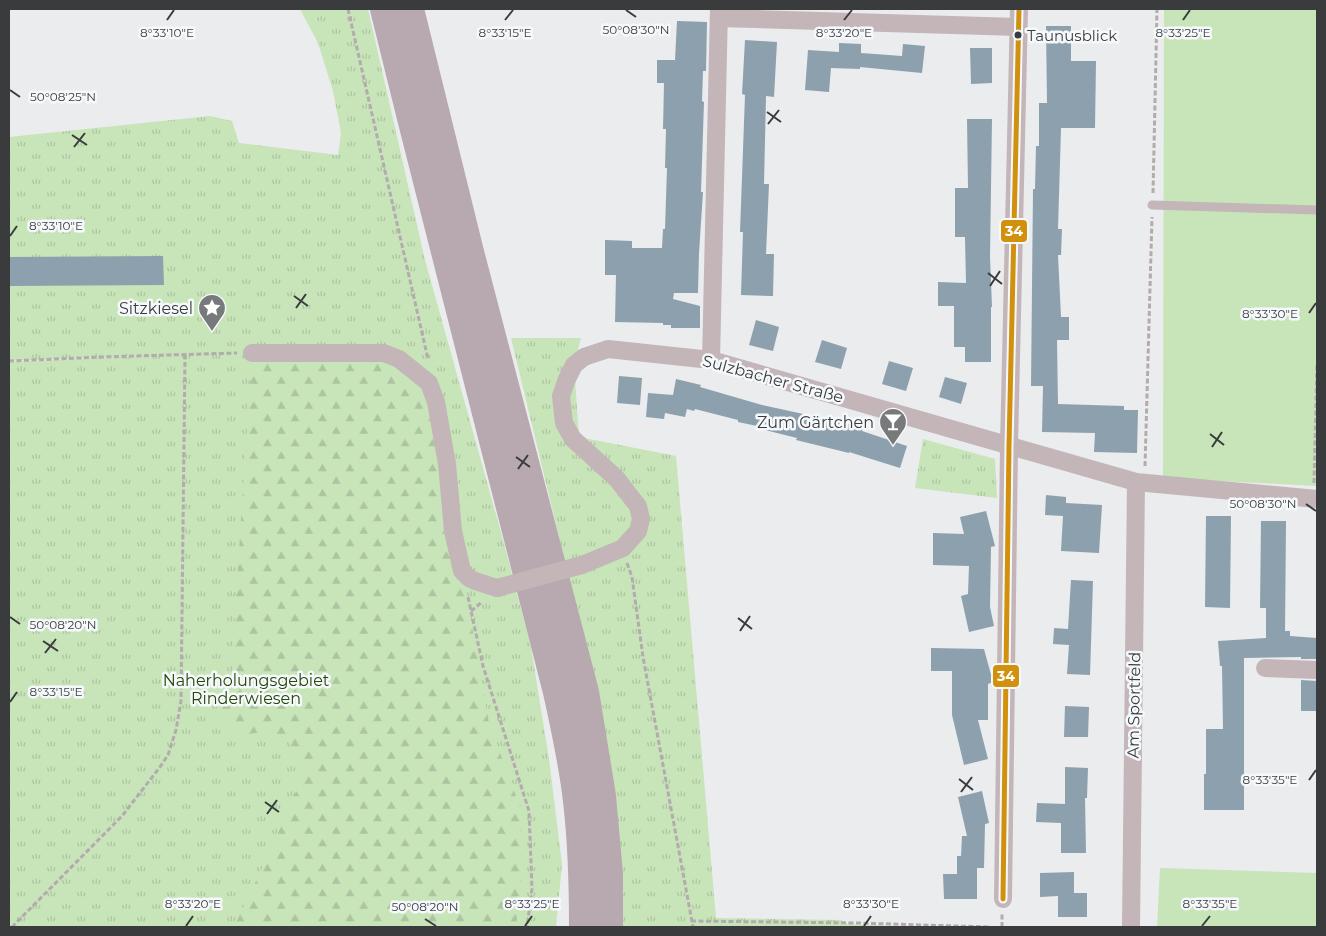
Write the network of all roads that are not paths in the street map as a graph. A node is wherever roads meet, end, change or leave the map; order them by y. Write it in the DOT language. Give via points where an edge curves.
graph roads {
  1 [pos="384,9"];
  2 [pos="410,9"];
  3 [pos="1019,9"];
  4 [pos="719,13"];
  5 [pos="1018,27"];
  6 [pos="1152,204"];
  7 [pos="1317,210"];
  8 [pos="252,353"];
  9 [pos="711,360"];
  10 [pos="1009,446"];
  11 [pos="1140,483"];
  12 [pos="1316,492"];
  13 [pos="1265,668"];
  14 [pos="1317,670"];
  15 [pos="1003,899"];
  16 [pos="582,927"];
  17 [pos="609,927"];
  18 [pos="1131,927"];
  1 -- 16 [label="highway" via="570,752 582,854"];
  2 -- 17 [label="highway" via="465,234 585,692 602,796 609,874"];
  3 -- 5 [label="street"];
  4 -- 5 [label="street"];
  4 -- 9 [label="street"];
  5 -- 10 [label="street"];
  6 -- 7 [label="lane"];
  8 -- 9 [label="street, Sulzbacher Straße, bridge" via="384,353 399,359 430,383 447,464 462,571 475,581 496,588 582,565 623,548 638,531 641,519 638,506 617,479 573,439 564,422 561,396 574,364 608,349"];
  9 -- 10 [label="street, Sulzbacher Straße"];
  10 -- 11 [label="street, Sulzbacher Straße"];
  10 -- 15 [label="street"];
  11 -- 12 [label="street, Sulzbacher Straße"];
  11 -- 18 [label="street, Am Sportfeld"];
  13 -- 14 [label="street"];
}
